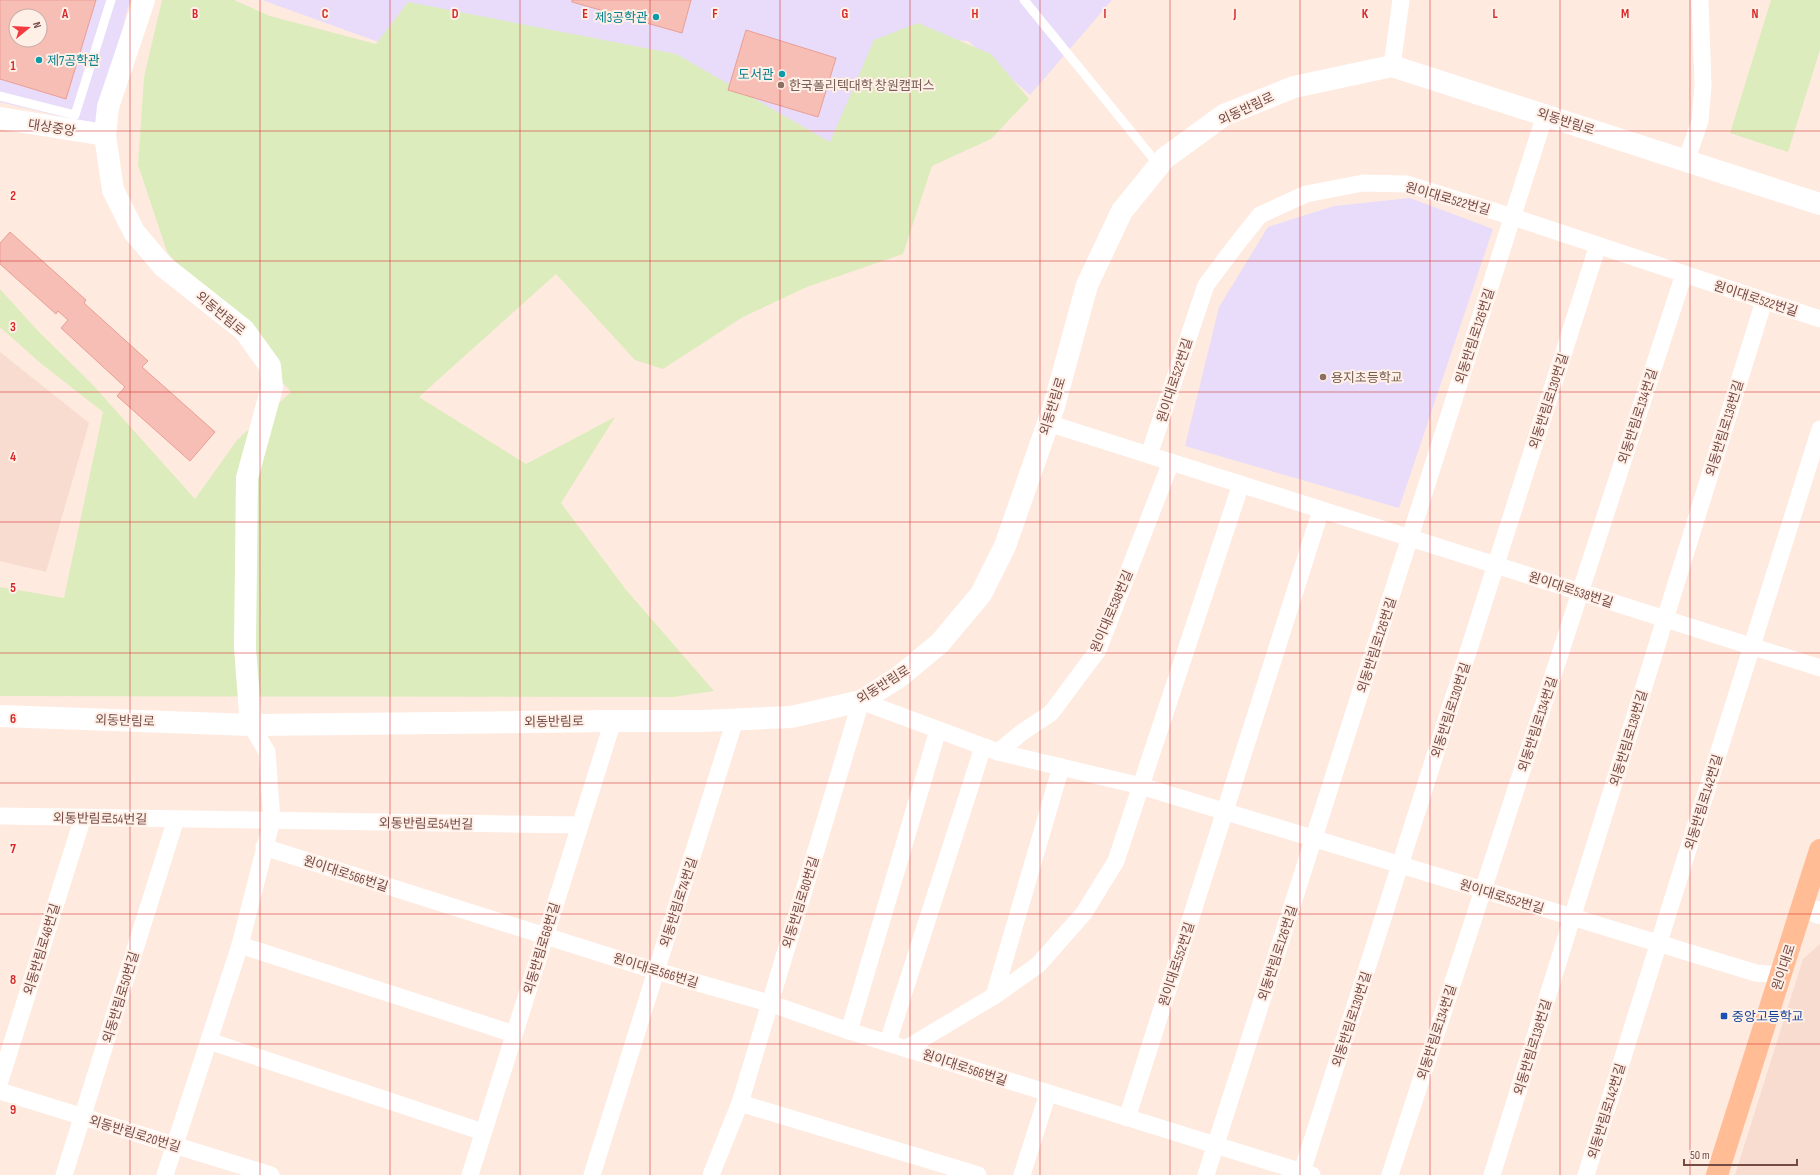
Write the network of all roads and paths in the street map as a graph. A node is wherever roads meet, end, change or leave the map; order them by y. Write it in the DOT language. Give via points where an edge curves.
graph roads {
  1 [pos="111,0"];
  2 [pos="144,0"];
  3 [pos="1024,0"];
  4 [pos="1401,0"];
  5 [pos="1700,0"];
  6 [pos="1392,66"];
  7 [pos="0,96"];
  8 [pos="1545,115"];
  9 [pos="0,118"];
  10 [pos="105,135"];
  11 [pos="1152,157"];
  12 [pos="1686,161"];
  13 [pos="1820,204"];
  14 [pos="1513,217"];
  15 [pos="1598,245"];
  16 [pos="1684,274"];
  17 [pos="1764,301"];
  18 [pos="1820,319"];
  19 [pos="1048,423"];
  20 [pos="1820,429"];
  21 [pos="1149,455"];
  22 [pos="1171,462"];
  23 [pos="1241,484"];
  24 [pos="1321,510"];
  25 [pos="1410,538"];
  26 [pos="1496,565"];
  27 [pos="1580,592"];
  28 [pos="1665,619"];
  29 [pos="1752,646"];
  30 [pos="1820,668"];
  31 [pos="861,701"];
  32 [pos="0,716"];
  33 [pos="735,720"];
  34 [pos="613,721"];
  35 [pos="251,725"];
  36 [pos="938,730"];
  37 [pos="990,750"];
  38 [pos="1061,767"];
  39 [pos="1141,786"];
  40 [pos="1225,811"];
  41 [pos="0,816"];
  42 [pos="83,817"];
  43 [pos="176,819"];
  44 [pos="272,820"];
  45 [pos="580,825"];
  46 [pos="1314,838"];
  47 [pos="264,847"];
  48 [pos="1820,850"];
  49 [pos="1400,864"];
  50 [pos="1483,890"];
  51 [pos="1811,910"];
  52 [pos="1572,917"];
  53 [pos="545,937"];
  54 [pos="1659,943"];
  55 [pos="240,945"];
  56 [pos="656,971"];
  57 [pos="1780,975"];
  58 [pos="994,996"];
  59 [pos="769,1003"];
  60 [pos="849,1031"];
  61 [pos="514,1034"];
  62 [pos="209,1041"];
  63 [pos="888,1042"];
  64 [pos="907,1048"];
  65 [pos="0,1081"];
  66 [pos="0,1091"];
  67 [pos="1048,1093"];
  68 [pos="740,1103"];
  69 [pos="83,1117"];
  70 [pos="1127,1118"];
  71 [pos="483,1132"];
  72 [pos="175,1145"];
  73 [pos="1216,1145"];
  74 [pos="1305,1174"];
  75 [pos="64,1175"];
  76 [pos="165,1175"];
  77 [pos="271,1175"];
  78 [pos="470,1175"];
  79 [pos="592,1175"];
  80 [pos="711,1175"];
  81 [pos="978,1175"];
  82 [pos="1022,1175"];
  83 [pos="1206,1175"];
  84 [pos="1390,1175"];
  85 [pos="1492,1175"];
  86 [pos="1586,1175"];
  87 [pos="1717,1175"];
  1 -- 7 [label="lane" via="74,115"];
  2 -- 10 [label="main road, 외동반림로" via="108,107"];
  3 -- 11 [label="lane"];
  4 -- 6 [label="street"];
  5 -- 12 [label="street" via="1703,85 1700,121"];
  6 -- 8 [label="main road, 외동반림로"];
  6 -- 19 [label="main road, 외동반림로" via="1294,87 1224,115 1165,158 1122,211 1087,285"];
  8 -- 12 [label="main road, 외동반림로"];
  8 -- 14 [label="street, 외동반림로126번길"];
  9 -- 10 [label="main road, 대상중앙"];
  10 -- 35 [label="main road, 외동반림로" via="113,190 134,232 163,266 244,330 270,366 272,387 247,478 245,648"];
  12 -- 13 [label="main road, 외동반림로"];
  14 -- 15 [label="street, 원이대로522번길"];
  14 -- 21 [label="street, 원이대로522번길" via="1407,184 1363,183 1306,194 1260,215 1206,285"];
  14 -- 25 [label="street, 외동반림로126번길"];
  15 -- 16 [label="street, 원이대로522번길"];
  15 -- 26 [label="street, 외동반림로130번길"];
  16 -- 17 [label="street, 원이대로522번길"];
  16 -- 27 [label="street, 외동반림로134번길"];
  17 -- 18 [label="street, 원이대로522번길"];
  17 -- 28 [label="street, 외동반림로138번길"];
  19 -- 21 [label="street, 원이대로538번길"];
  19 -- 31 [label="main road, 외동반림로" via="1005,546 981,594 940,643 900,677"];
  20 -- 29 [label="street, 외동반림로142번길"];
  21 -- 22 [label="street, 원이대로538번길"];
  22 -- 23 [label="street, 원이대로538번길"];
  22 -- 37 [label="street, 원이대로538번길" via="1098,650 1051,713"];
  23 -- 24 [label="street, 원이대로538번길"];
  23 -- 39 [label="street"];
  24 -- 25 [label="street, 원이대로538번길"];
  24 -- 40 [label="street"];
  25 -- 26 [label="street, 원이대로538번길"];
  25 -- 46 [label="street, 외동반림로126번길"];
  26 -- 27 [label="street, 원이대로538번길"];
  26 -- 49 [label="street, 외동반림로130번길"];
  27 -- 28 [label="street, 원이대로538번길"];
  27 -- 50 [label="street, 외동반림로134번길"];
  28 -- 29 [label="street, 원이대로538번길"];
  28 -- 52 [label="street, 외동반림로138번길"];
  29 -- 30 [label="street, 원이대로538번길"];
  29 -- 54 [label="street, 외동반림로142번길"];
  31 -- 33 [label="main road, 외동반림로" via="791,717"];
  31 -- 36 [label="street, 원이대로552번길"];
  31 -- 59 [label="street, 외동반림로80번길"];
  32 -- 35 [label="main road, 외동반림로"];
  33 -- 34 [label="main road, 외동반림로"];
  33 -- 56 [label="street, 외동반림로74번길"];
  34 -- 35 [label="main road, 외동반림로"];
  34 -- 45 [label="street, 외동반림로68번길"];
  35 -- 44 [label="street" via="267,752"];
  36 -- 37 [label="street, 원이대로552번길"];
  36 -- 60 [label="street"];
  37 -- 38 [label="street, 원이대로552번길"];
  37 -- 63 [label="street"];
  38 -- 39 [label="street, 원이대로552번길"];
  38 -- 58 [label="street"];
  39 -- 40 [label="street, 원이대로552번길"];
  39 -- 58 [label="street" via="1116,861 1084,913 1038,966"];
  40 -- 46 [label="street, 원이대로552번길"];
  40 -- 70 [label="street, 원이대로552번길"];
  41 -- 42 [label="street, 외동반림로54번길"];
  42 -- 43 [label="street, 외동반림로54번길"];
  42 -- 65 [label="street, 외동반림로46번길"];
  43 -- 44 [label="street, 외동반림로54번길"];
  43 -- 69 [label="street, 외동반림로50번길"];
  44 -- 45 [label="street, 외동반림로54번길"];
  44 -- 47 [label="street"];
  45 -- 53 [label="street, 외동반림로68번길"];
  46 -- 49 [label="street, 원이대로552번길"];
  46 -- 73 [label="street, 외동반림로126번길"];
  47 -- 53 [label="street, 원이대로566번길"];
  47 -- 55 [label="street"];
  48 -- 51 [label="main road, 원이대로"];
  49 -- 50 [label="street, 원이대로552번길"];
  49 -- 74 [label="street, 외동반림로130번길"];
  50 -- 52 [label="street, 원이대로552번길"];
  50 -- 84 [label="street, 외동반림로134번길"];
  51 -- 57 [label="main road, 원이대로"];
  52 -- 54 [label="street, 원이대로552번길"];
  52 -- 85 [label="street, 외동반림로138번길"];
  53 -- 56 [label="street, 원이대로566번길"];
  53 -- 61 [label="street, 외동반림로68번길"];
  54 -- 57 [label="street, 원이대로552번길" via="1756,973"];
  54 -- 86 [label="street, 외동반림로142번길"];
  55 -- 61 [label="street"];
  55 -- 62 [label="street"];
  56 -- 59 [label="street, 원이대로566번길"];
  56 -- 79 [label="street, 외동반림로74번길"];
  57 -- 87 [label="main road, 원이대로"];
  58 -- 64 [label="street"];
  59 -- 60 [label="street, 원이대로566번길"];
  59 -- 68 [label="street, 외동반림로80번길"];
  60 -- 63 [label="street, 원이대로566번길"];
  61 -- 71 [label="street, 외동반림로68번길"];
  62 -- 71 [label="street"];
  62 -- 72 [label="street"];
  63 -- 64 [label="street, 원이대로566번길"];
  64 -- 67 [label="street, 원이대로566번길"];
  66 -- 69 [label="street, 외동반림로20번길"];
  67 -- 70 [label="street, 원이대로566번길"];
  67 -- 82 [label="street"];
  68 -- 80 [label="street, 외동반림로80번길"];
  68 -- 81 [label="street"];
  69 -- 72 [label="street, 외동반림로20번길"];
  69 -- 75 [label="street, 외동반림로50번길"];
  70 -- 73 [label="street, 원이대로566번길"];
  71 -- 78 [label="street, 외동반림로68번길"];
  72 -- 76 [label="street"];
  72 -- 77 [label="street, 외동반림로20번길"];
  73 -- 74 [label="street, 원이대로566번길"];
  73 -- 83 [label="street, 외동반림로126번길"];
}
